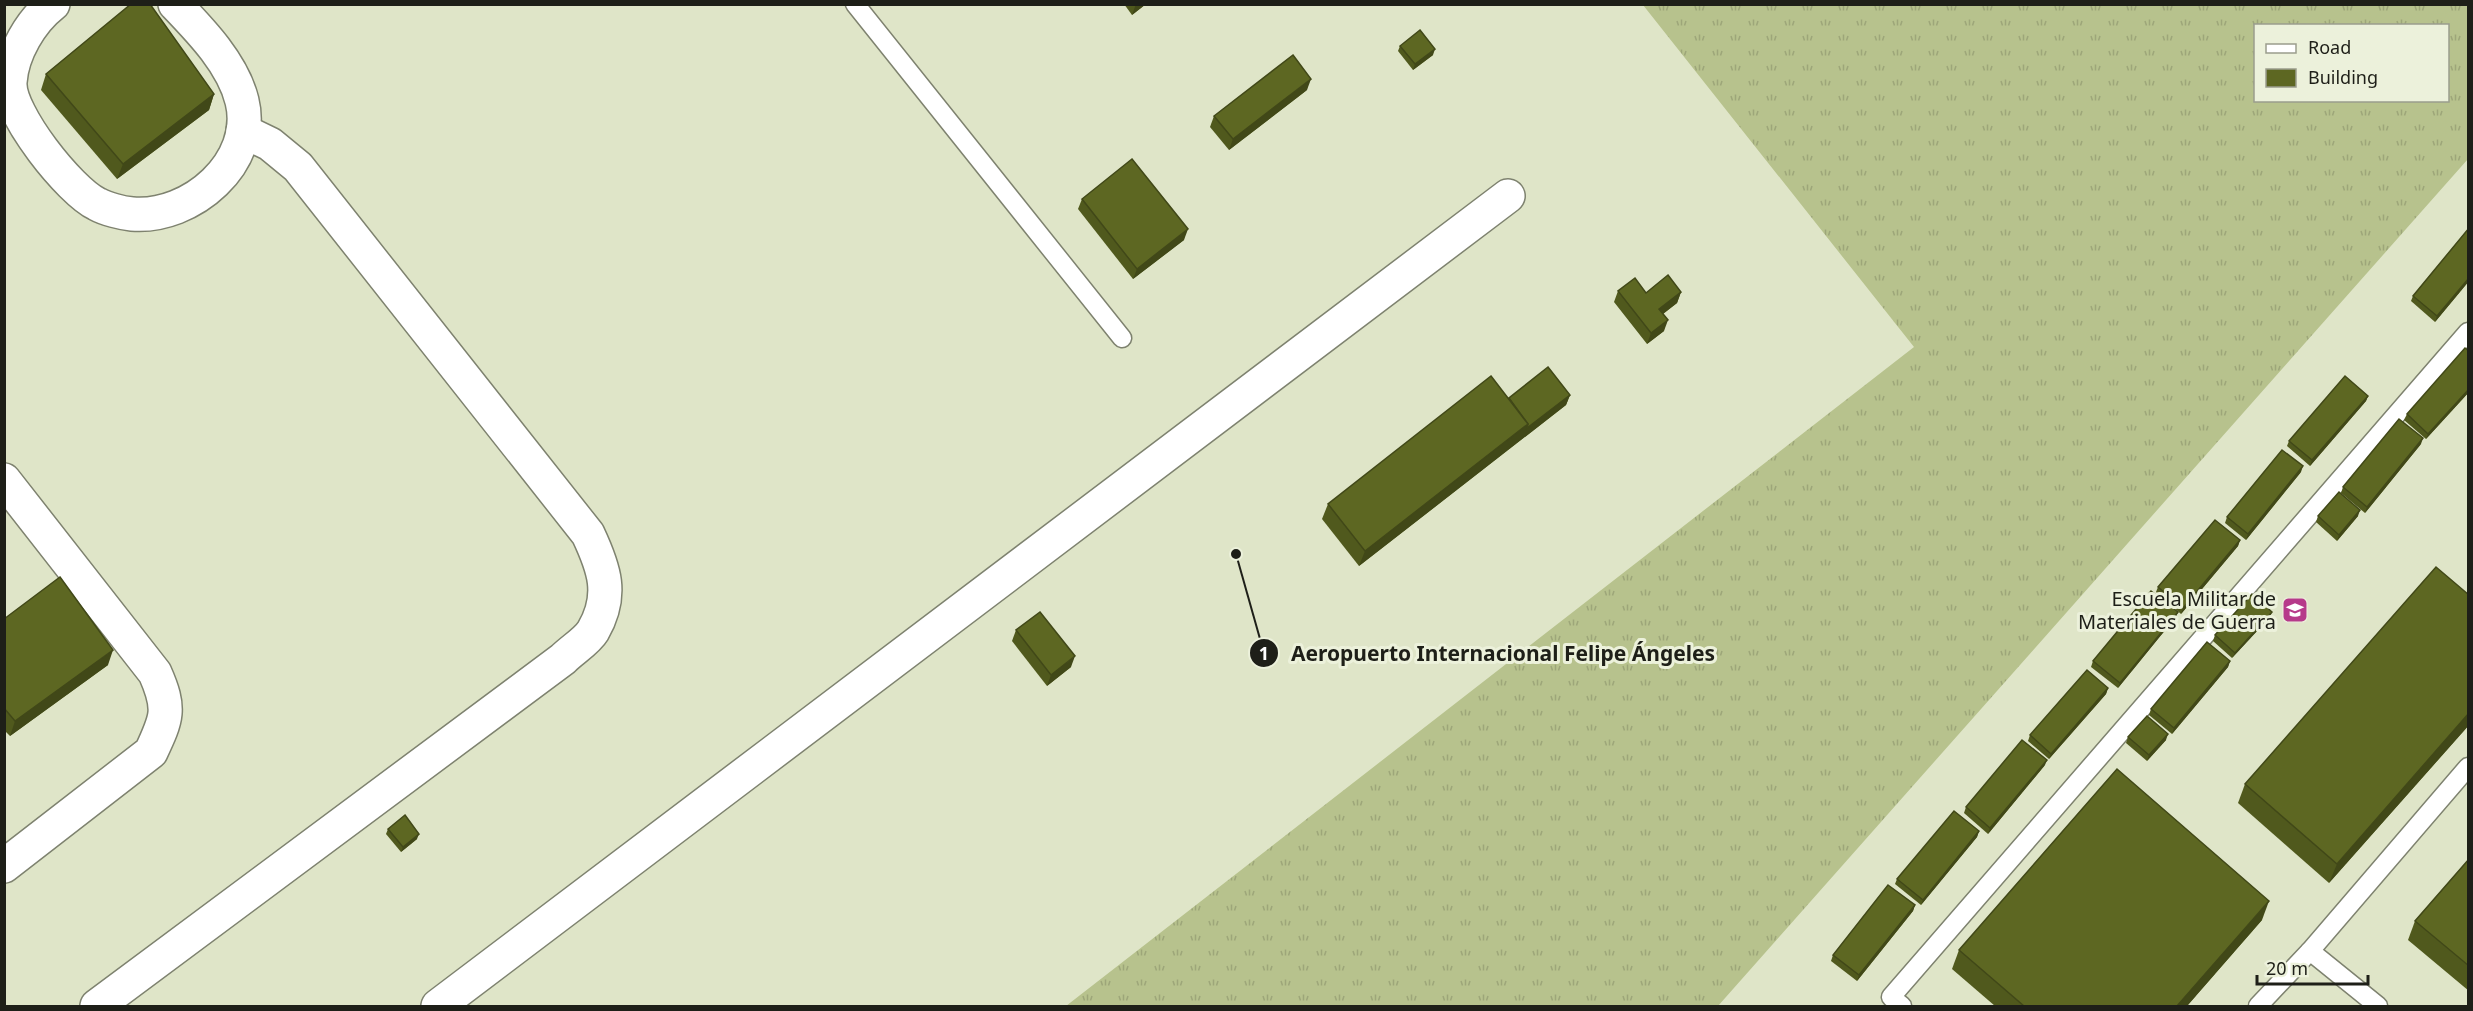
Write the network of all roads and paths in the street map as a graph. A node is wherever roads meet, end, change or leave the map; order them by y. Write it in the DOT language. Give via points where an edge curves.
graph roads {
  1 [pos="53,4"];
  2 [pos="175,4"];
  3 [pos="855,4"];
  4 [pos="243,131"];
  5 [pos="1509,196"];
  6 [pos="2469,332"];
  7 [pos="1122,338"];
  8 [pos="4,480"];
  9 [pos="2469,767"];
  10 [pos="4,866"];
  11 [pos="2310,951"];
  12 [pos="97,1006"];
  13 [pos="438,1006"];
  14 [pos="1902,1006"];
  15 [pos="2258,1006"];
  16 [pos="2378,1006"];
  1 -- 4 [label="street" via="19,46 10,83 18,112 35,140 71,184 97,204 132,214 170,211 205,192 232,162"];
  2 -- 4 [label="street" via="230,70 242,101"];
  3 -- 7 [label="lane"];
  4 -- 12 [label="street" via="270,144 298,167 588,534 602,565 606,600 593,632 562,659"];
  5 -- 13 [label="street"];
  6 -- 14 [label="lane" via="1891,997"];
  8 -- 10 [label="street" via="155,673 166,696 164,725 151,752"];
  9 -- 11 [label="lane"];
  11 -- 15 [label="lane"];
  11 -- 16 [label="lane"];
}
